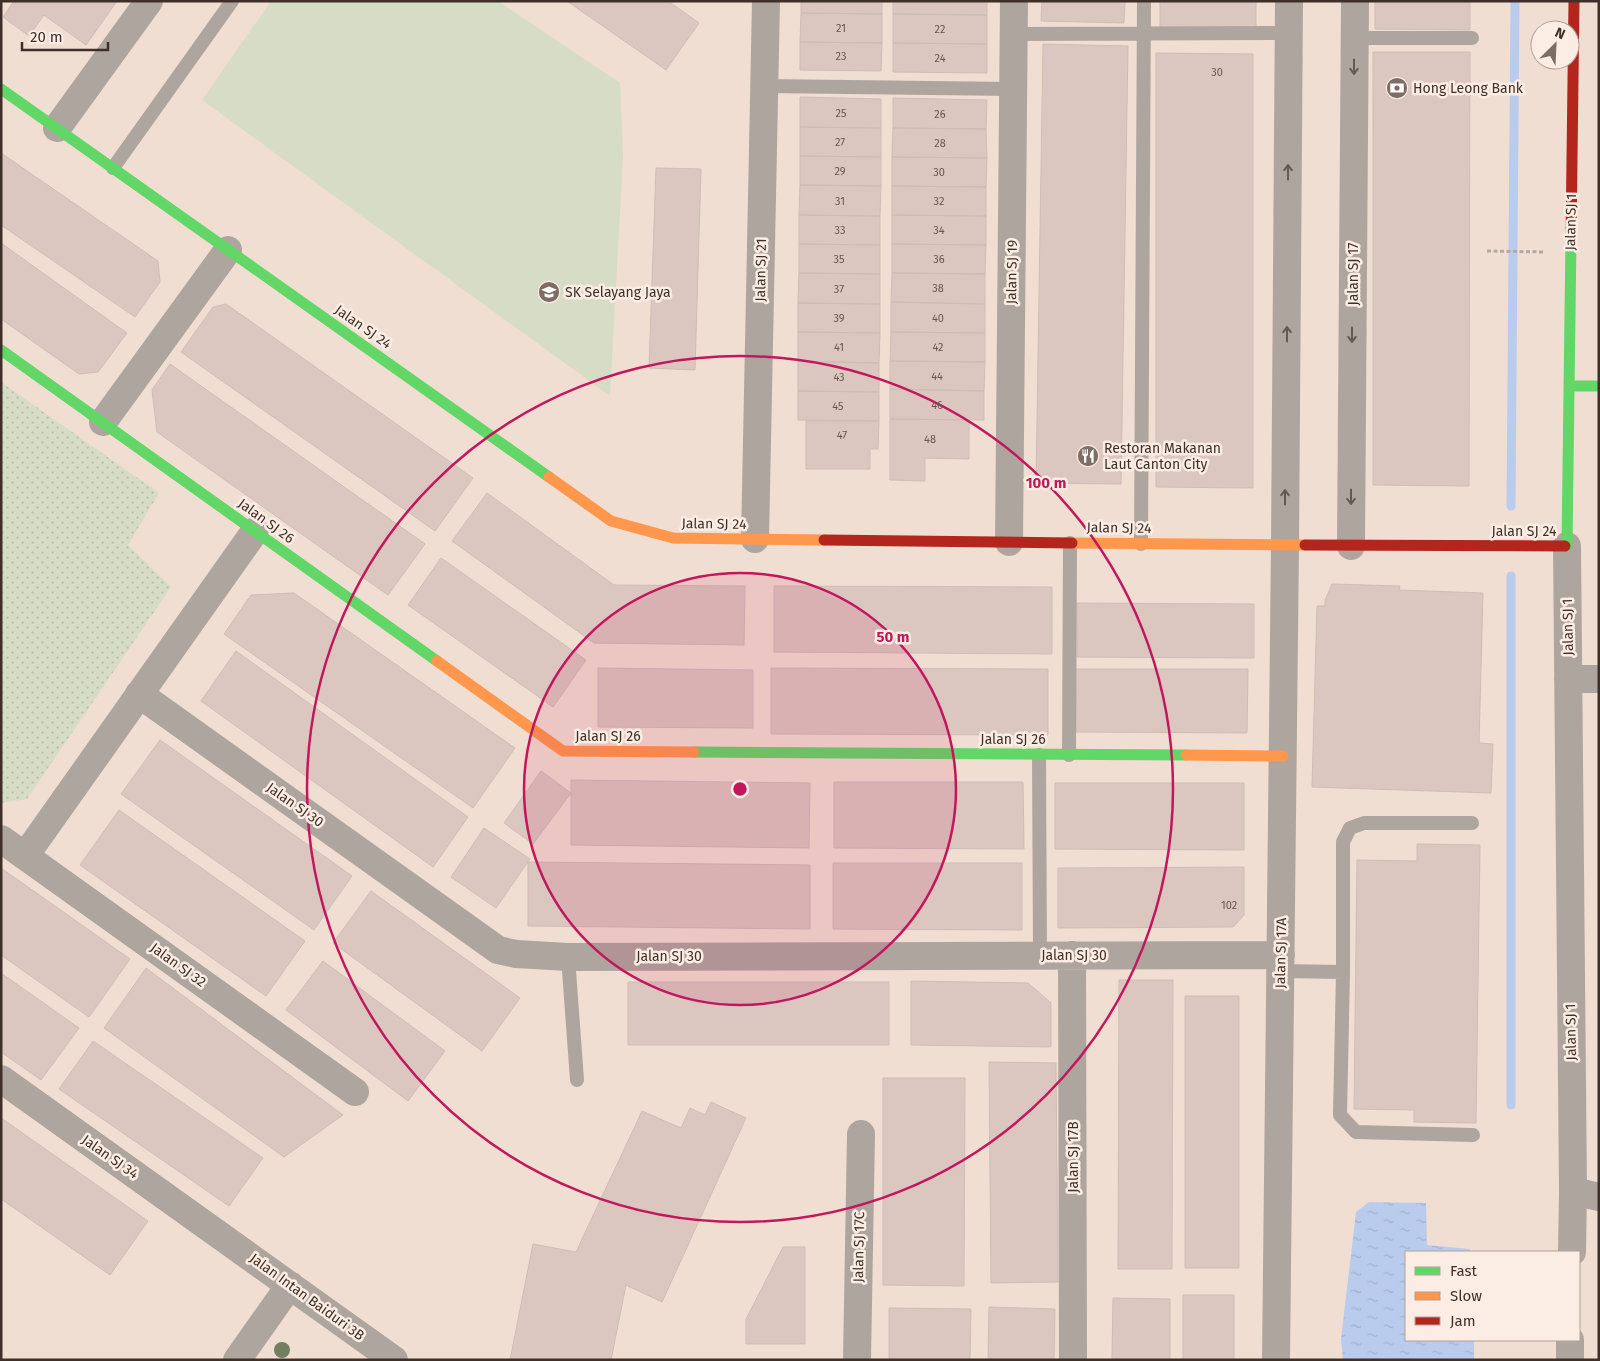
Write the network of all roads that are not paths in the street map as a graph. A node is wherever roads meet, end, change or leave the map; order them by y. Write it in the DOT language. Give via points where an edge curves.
graph roads {
  1 [pos="149,1"];
  2 [pos="232,1"];
  3 [pos="766,1"];
  4 [pos="1014,1"];
  5 [pos="1144,1"];
  6 [pos="1289,1"];
  7 [pos="1354,1"];
  8 [pos="1574,1"];
  9 [pos="1288,33"];
  10 [pos="1014,34"];
  11 [pos="1144,34"];
  12 [pos="1354,38"];
  13 [pos="1472,38"];
  14 [pos="764,86"];
  15 [pos="1,89"];
  16 [pos="1014,89"];
  17 [pos="57,128"];
  18 [pos="114,168"];
  19 [pos="228,250"];
  20 [pos="1,350"];
  21 [pos="1569,386"];
  22 [pos="1599,386"];
  23 [pos="103,422"];
  24 [pos="255,531"];
  25 [pos="755,539"];
  26 [pos="1009,542"];
  27 [pos="1070,543"];
  28 [pos="1141,544"];
  29 [pos="1285,545"];
  30 [pos="1351,546"];
  31 [pos="1567,546"];
  32 [pos="1568,679"];
  33 [pos="1599,679"];
  34 [pos="139,694"];
  35 [pos="1039,755"];
  36 [pos="1069,755"];
  37 [pos="1283,756"];
  38 [pos="1472,823"];
  39 [pos="1,839"];
  40 [pos="25,856"];
  41 [pos="1040,955"];
  42 [pos="1072,955"];
  43 [pos="568,957"];
  44 [pos="1281,963"];
  45 [pos="1343,972"];
  46 [pos="1,1079"];
  47 [pos="577,1080"];
  48 [pos="354,1092"];
  49 [pos="861,1134"];
  50 [pos="1473,1135"];
  51 [pos="1586,1194"];
  52 [pos="219,1234"];
  53 [pos="1572,1251"];
  54 [pos="290,1286"];
  55 [pos="1570,1341"];
  56 [pos="237,1360"];
  57 [pos="394,1360"];
  58 [pos="857,1360"];
  59 [pos="1073,1360"];
  60 [pos="1276,1360"];
  61 [pos="1570,1360"];
  1 -- 17 [label="street"];
  2 -- 18 [label="lane"];
  3 -- 14 [label="street, Jalan SJ 21"];
  4 -- 10 [label="street, Jalan SJ 19"];
  5 -- 11 [label="lane"];
  6 -- 9 [label="street"];
  7 -- 12 [label="street, Jalan SJ 17"];
  8 -- 21 [label="street, Jalan SJ 1"];
  9 -- 11 [label="lane"];
  29 -- 9 [label="street, one-way"];
  10 -- 11 [label="lane"];
  10 -- 16 [label="street, Jalan SJ 19"];
  11 -- 28 [label="lane"];
  12 -- 13 [label="lane"];
  12 -- 30 [label="street, Jalan SJ 17, one-way"];
  14 -- 16 [label="lane"];
  14 -- 25 [label="street, Jalan SJ 21"];
  15 -- 17 [label="street, Jalan SJ 24"];
  16 -- 26 [label="street, Jalan SJ 19"];
  17 -- 18 [label="street, Jalan SJ 24"];
  18 -- 19 [label="street, Jalan SJ 24"];
  19 -- 23 [label="street"];
  19 -- 25 [label="street, Jalan SJ 24" via="611,521 673,538"];
  20 -- 23 [label="street, Jalan SJ 26"];
  21 -- 22 [label="street"];
  21 -- 31 [label="street, Jalan SJ 1"];
  23 -- 24 [label="street, Jalan SJ 26"];
  24 -- 34 [label="street"];
  24 -- 35 [label="street, Jalan SJ 26" via="563,750"];
  25 -- 26 [label="street, Jalan SJ 24"];
  26 -- 27 [label="street, Jalan SJ 24"];
  27 -- 28 [label="street, Jalan SJ 24"];
  27 -- 36 [label="lane"];
  28 -- 29 [label="street, Jalan SJ 24"];
  29 -- 30 [label="street, Jalan SJ 24"];
  29 -- 37 [label="street, Jalan SJ 17A"];
  30 -- 31 [label="street, Jalan SJ 24"];
  31 -- 32 [label="street, Jalan SJ 1"];
  32 -- 33 [label="street"];
  32 -- 51 [label="street, Jalan SJ 1"];
  34 -- 40 [label="street"];
  34 -- 43 [label="street, Jalan SJ 30" via="498,950"];
  35 -- 36 [label="street, Jalan SJ 26"];
  35 -- 41 [label="lane"];
  36 -- 37 [label="street, Jalan SJ 26"];
  37 -- 44 [label="street, Jalan SJ 17A"];
  38 -- 45 [label="lane" via="1364,823 1350,828 1343,842"];
  39 -- 40 [label="street, Jalan SJ 32"];
  40 -- 48 [label="street, Jalan SJ 32"];
  41 -- 42 [label="street, Jalan SJ 30"];
  41 -- 43 [label="street, Jalan SJ 30"];
  42 -- 44 [label="street, Jalan SJ 30"];
  42 -- 59 [label="street, Jalan SJ 17B"];
  43 -- 47 [label="lane"];
  44 -- 45 [label="lane"];
  44 -- 60 [label="street, Jalan SJ 17A"];
  45 -- 50 [label="lane" via="1340,1115 1356,1132"];
  46 -- 52 [label="street, Jalan SJ 34"];
  49 -- 58 [label="street, Jalan SJ 17C"];
  51 -- 53 [label="street, Jalan SJ 1"];
  52 -- 54 [label="street, Jalan Intan Baiduri 3B"];
  54 -- 56 [label="street"];
  54 -- 57 [label="street, Jalan Intan Baiduri 3B"];
  55 -- 61 [label="street"];
}
